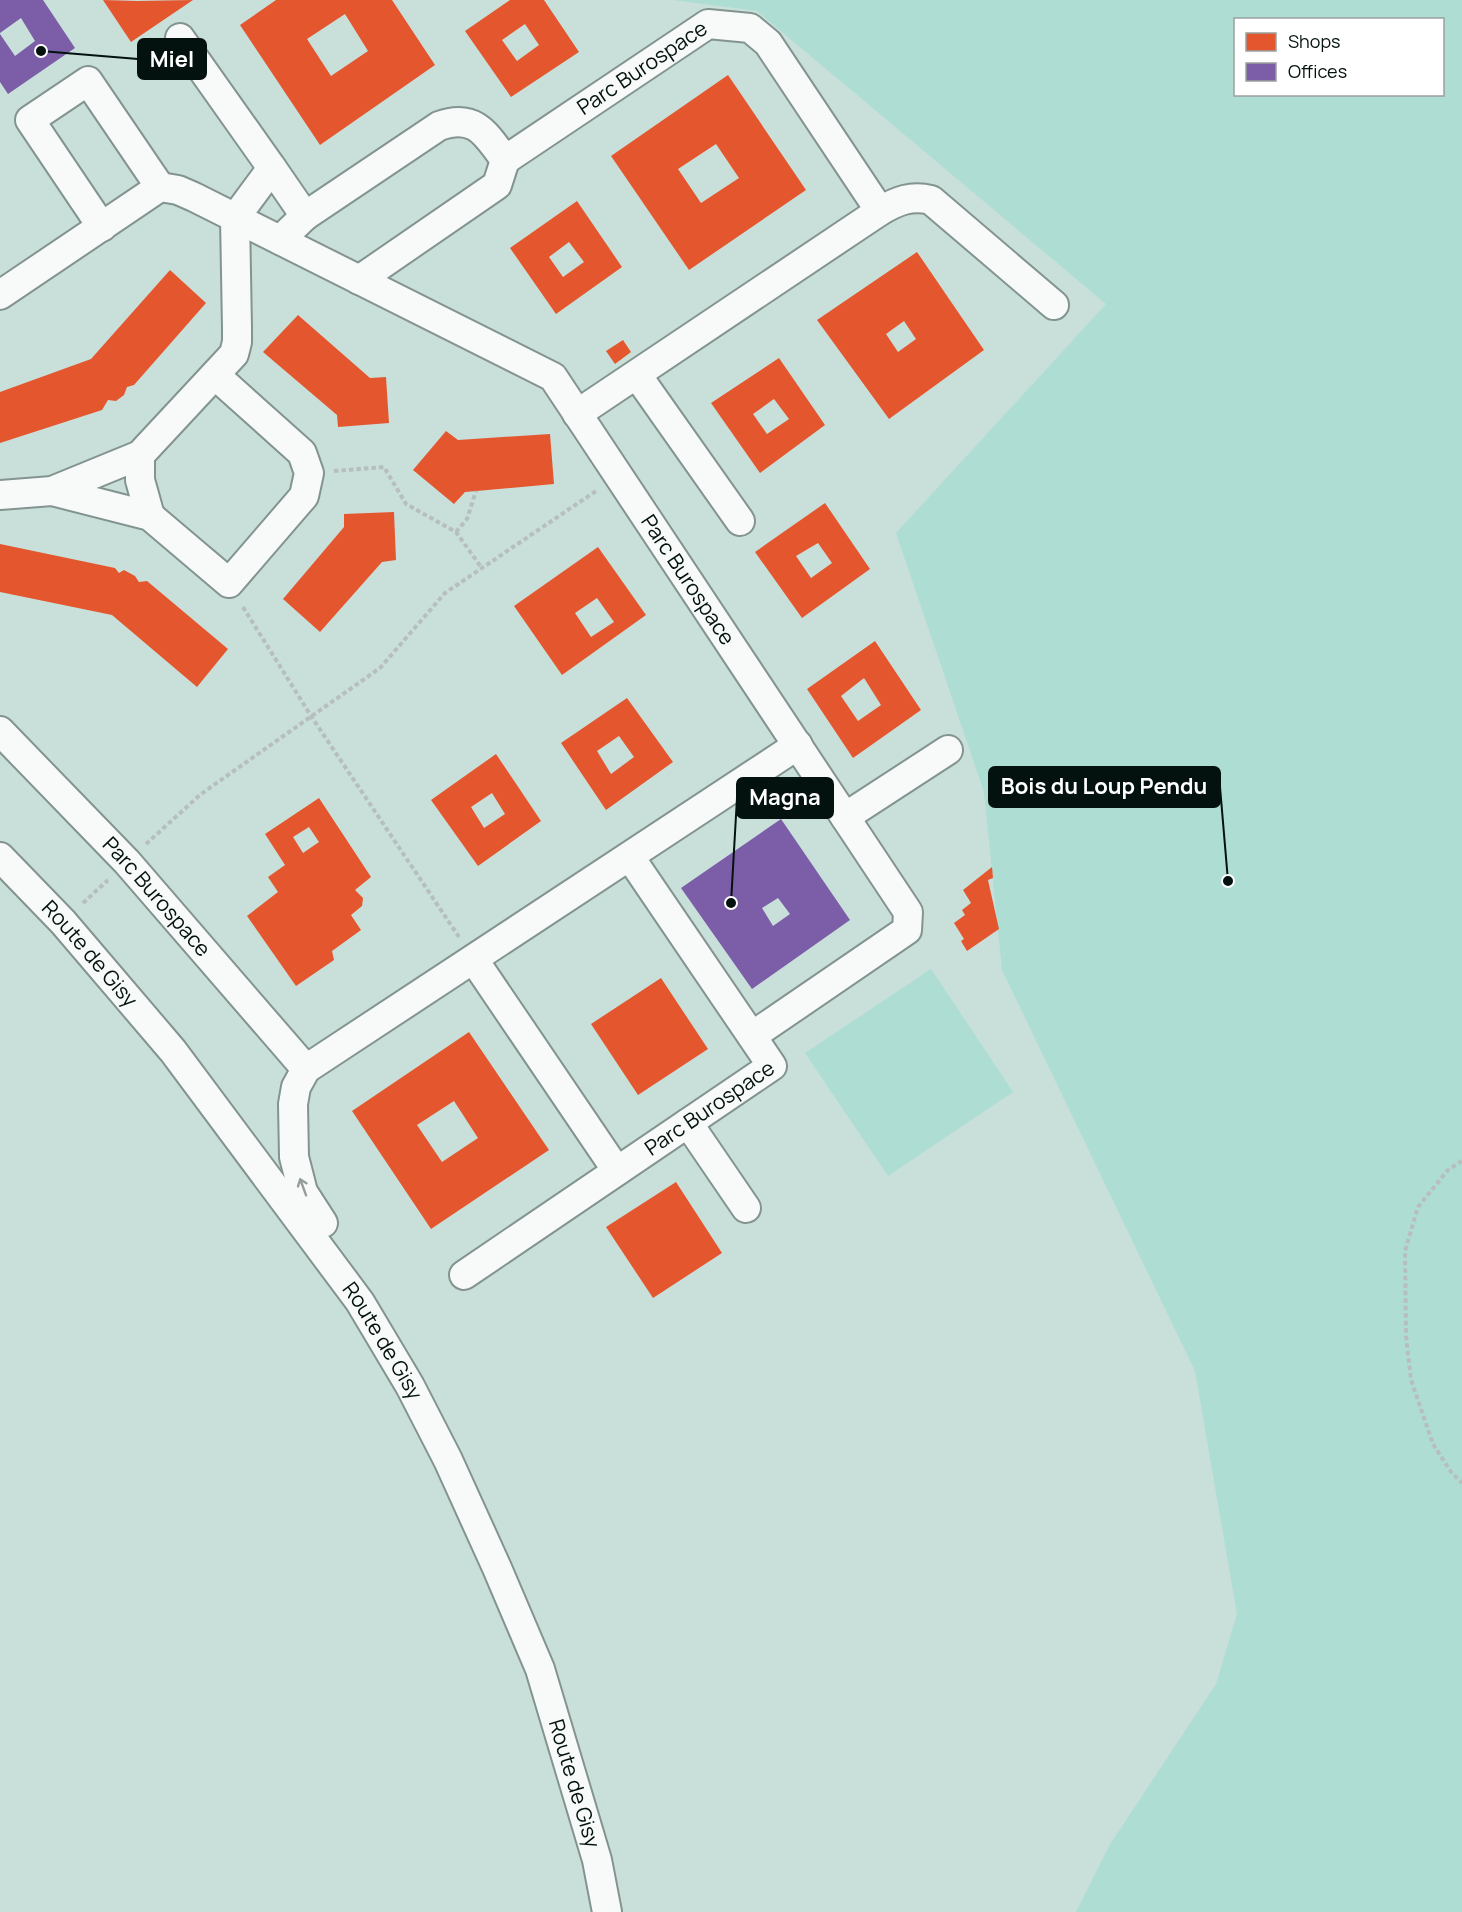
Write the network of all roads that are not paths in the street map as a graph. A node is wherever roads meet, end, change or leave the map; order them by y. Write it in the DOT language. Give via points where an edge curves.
graph roads {
  1 [pos="180,38"];
  2 [pos="505,160"];
  3 [pos="272,168"];
  4 [pos="160,187"];
  5 [pos="880,210"];
  6 [pos="305,216"];
  7 [pos="235,218"];
  8 [pos="102,227"];
  9 [pos="280,240"];
  10 [pos="359,280"];
  11 [pos="0,295"];
  12 [pos="1054,305"];
  13 [pos="215,375"];
  14 [pos="637,375"];
  15 [pos="577,414"];
  16 [pos="140,455"];
  17 [pos="52,491"];
  18 [pos="0,495"];
  19 [pos="150,516"];
  20 [pos="740,522"];
  21 [pos="0,731"];
  22 [pos="798,746"];
  23 [pos="948,750"];
  24 [pos="845,816"];
  25 [pos="0,857"];
  26 [pos="630,857"];
  27 [pos="474,960"];
  28 [pos="752,1036"];
  29 [pos="306,1069"];
  30 [pos="688,1123"];
  31 [pos="617,1171"];
  32 [pos="746,1208"];
  33 [pos="464,1275"];
  34 [pos="410,1386"];
  35 [pos="607,1912"];
  1 -- 3 [label="street"];
  2 -- 5 [label="street, Parc Burospace" via="708,24 750,28 768,43"];
  2 -- 6 [label="street" via="476,126 452,121"];
  2 -- 10 [label="street" via="497,185"];
  3 -- 6 [label="street"];
  3 -- 7 [label="street"];
  4 -- 7 [label="street, Parc Burospace" via="178,190"];
  4 -- 8 [label="street"];
  4 -- 8 [label="street" via="88,81 30,120"];
  5 -- 12 [label="street" via="909,198 931,200"];
  5 -- 14 [label="street"];
  6 -- 9 [label="street"];
  7 -- 9 [label="street, Parc Burospace"];
  7 -- 13 [label="street" via="237,342 234,354"];
  8 -- 11 [label="street"];
  9 -- 10 [label="street, Parc Burospace"];
  10 -- 15 [label="street, Parc Burospace" via="553,377"];
  13 -- 16 [label="street"];
  13 -- 19 [label="street" via="302,453 309,473 304,496 228,583"];
  14 -- 15 [label="street"];
  14 -- 20 [label="street"];
  15 -- 22 [label="street, Parc Burospace"];
  16 -- 17 [label="street"];
  16 -- 19 [label="street" via="140,480"];
  17 -- 18 [label="street"];
  17 -- 19 [label="street"];
  21 -- 29 [label="street, Parc Burospace" via="127,862"];
  22 -- 24 [label="street, Parc Burospace"];
  22 -- 26 [label="street"];
  23 -- 24 [label="street"];
  24 -- 28 [label="street, Parc Burospace" via="908,912 907,930"];
  25 -- 34 [label="street, Route de Gisy" via="63,922 173,1051 360,1302"];
  26 -- 27 [label="street"];
  26 -- 28 [label="street, Parc Burospace"];
  27 -- 29 [label="street"];
  27 -- 31 [label="street, Parc Burospace"];
  28 -- 30 [label="street, Parc Burospace" via="772,1066"];
  34 -- 29 [label="street, one-way" via="376,1305 303,1192 294,1156 292,1119 296,1087"];
  30 -- 31 [label="street, Parc Burospace"];
  30 -- 32 [label="street"];
  31 -- 33 [label="street, Parc Burospace"];
  34 -- 35 [label="street, Route de Gisy" via="448,1460 540,1669 597,1860"];
}
